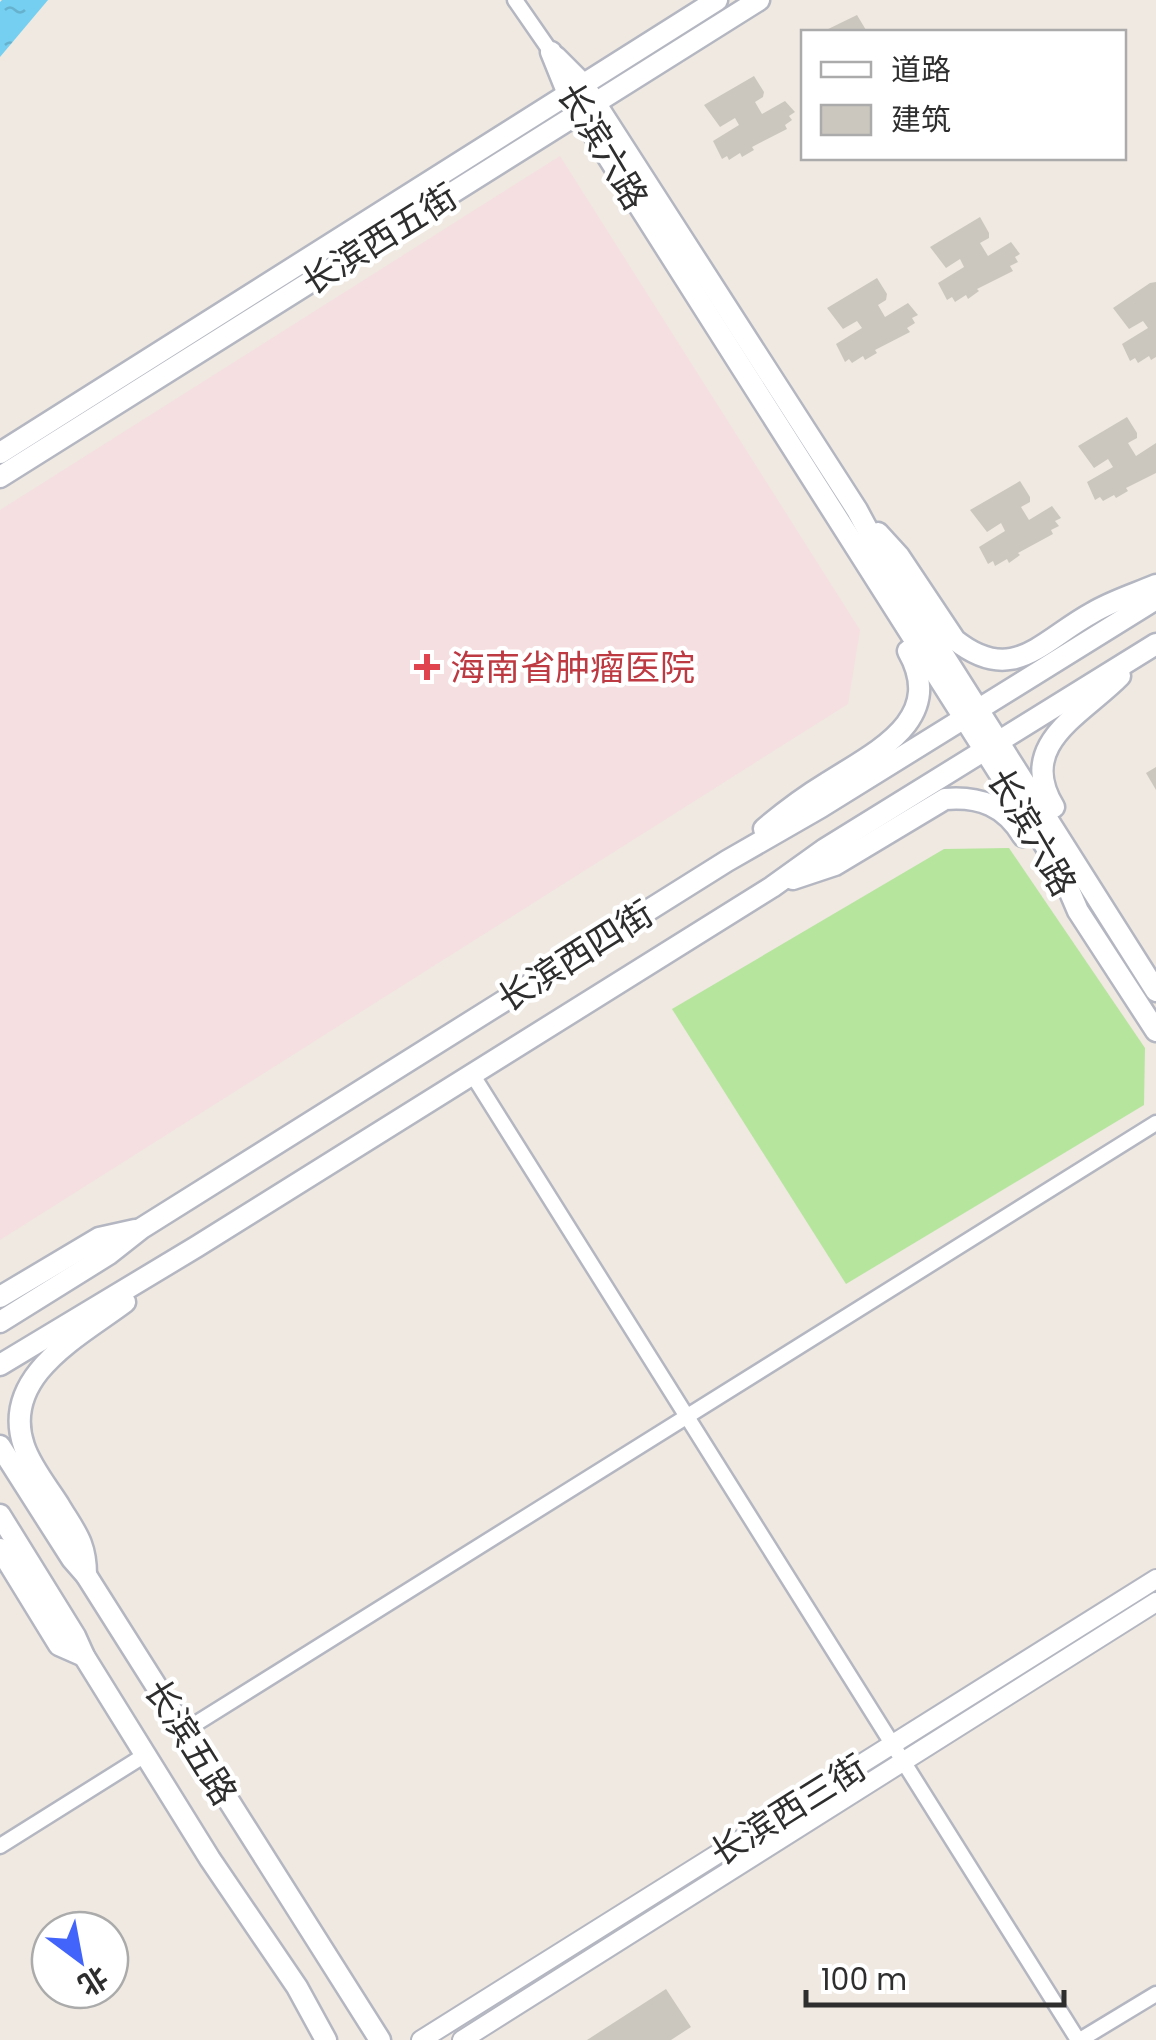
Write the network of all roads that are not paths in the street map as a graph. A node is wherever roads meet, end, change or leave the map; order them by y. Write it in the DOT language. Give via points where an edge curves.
graph roads {
  1 [pos="515,0"];
  2 [pos="717,0"];
  3 [pos="759,0"];
  4 [pos="551,52"];
  5 [pos="575,89"];
  6 [pos="587,108"];
  7 [pos="0,452"];
  8 [pos="0,477"];
  9 [pos="848,516"];
  10 [pos="1156,585"];
  11 [pos="1156,599"];
  12 [pos="1149,648"];
  13 [pos="972,714"];
  14 [pos="992,746"];
  15 [pos="727,862"];
  16 [pos="772,886"];
  17 [pos="1098,898"];
  18 [pos="1078,910"];
  19 [pos="1156,991"];
  20 [pos="1156,1032"];
  21 [pos="472,1074"];
  22 [pos="1156,1123"];
  23 [pos="142,1228"];
  24 [pos="196,1247"];
  25 [pos="0,1298"];
  26 [pos="0,1322"];
  27 [pos="0,1365"];
  28 [pos="688,1416"];
  29 [pos="0,1446"];
  30 [pos="0,1515"];
  31 [pos="0,1549"];
  32 [pos="86,1574"];
  33 [pos="1156,1579"];
  34 [pos="1156,1602"];
  35 [pos="84,1656"];
  36 [pos="184,1731"];
  37 [pos="898,1752"];
  38 [pos="146,1754"];
  39 [pos="0,1846"];
  40 [pos="1156,1994"];
  41 [pos="326,2040"];
  42 [pos="380,2040"];
  43 [pos="420,2040"];
  44 [pos="462,2040"];
  45 [pos="1079,2040"];
  1 -- 4 [label="street"];
  2 -- 5 [label="main road, 长滨西五街"];
  3 -- 6 [label="main road, 长滨西五街"];
  4 -- 5 [label="main road, 长滨六路"];
  5 -- 6 [label="main road, 长滨六路"];
  5 -- 7 [label="main road, 长滨西五街"];
  6 -- 8 [label="main road, 长滨西五街"];
  6 -- 9 [label="main road, 长滨六路"];
  9 -- 10 [label="main road" via="899,556 955,640 994,660 1021,658 1093,612"];
  9 -- 13 [label="main road, 长滨六路" via="886,564"];
  9 -- 15 [label="main road" via="863,580 918,670 916,704 899,735 793,804"];
  11 -- 13 [label="main road, 长滨西四街"];
  12 -- 14 [label="main road, 长滨西四街"];
  12 -- 17 [label="main road" via="1058,729 1044,761 1044,790 1084,855"];
  13 -- 14 [label="main road, 长滨六路"];
  13 -- 15 [label="main road, 长滨西四街"];
  14 -- 16 [label="main road, 长滨西四街"];
  14 -- 17 [label="main road, 长滨六路"];
  14 -- 18 [label="main road, 长滨六路"];
  15 -- 23 [label="main road, 长滨西四街"];
  16 -- 18 [label="main road" via="835,865 946,798 966,798 1012,818"];
  16 -- 21 [label="main road, 长滨西四街"];
  17 -- 19 [label="main road, 长滨六路"];
  18 -- 20 [label="main road, 长滨六路"];
  21 -- 24 [label="main road, 长滨西四街"];
  21 -- 28 [label="street"];
  22 -- 28 [label="street"];
  23 -- 25 [label="main road" via="98,1238"];
  23 -- 26 [label="main road, 长滨西四街"];
  24 -- 27 [label="main road, 长滨西四街"];
  24 -- 32 [label="main road" via="46,1360 22,1399 22,1442 86,1550"];
  28 -- 36 [label="street"];
  28 -- 37 [label="street"];
  29 -- 32 [label="main road, 长滨五路"];
  30 -- 35 [label="main road, 长滨五路"];
  31 -- 35 [label="main road" via="60,1645"];
  32 -- 36 [label="main road, 长滨五路"];
  33 -- 37 [label="street, 长滨西三街"];
  34 -- 37 [label="street, 长滨西三街"];
  35 -- 38 [label="main road, 长滨五路"];
  36 -- 42 [label="main road, 长滨五路"];
  37 -- 43 [label="street, 长滨西三街"];
  37 -- 44 [label="street, 长滨西三街"];
  37 -- 45 [label="street"];
  38 -- 39 [label="street"];
  38 -- 41 [label="main road, 长滨五路"];
  40 -- 45 [label="street"];
}
